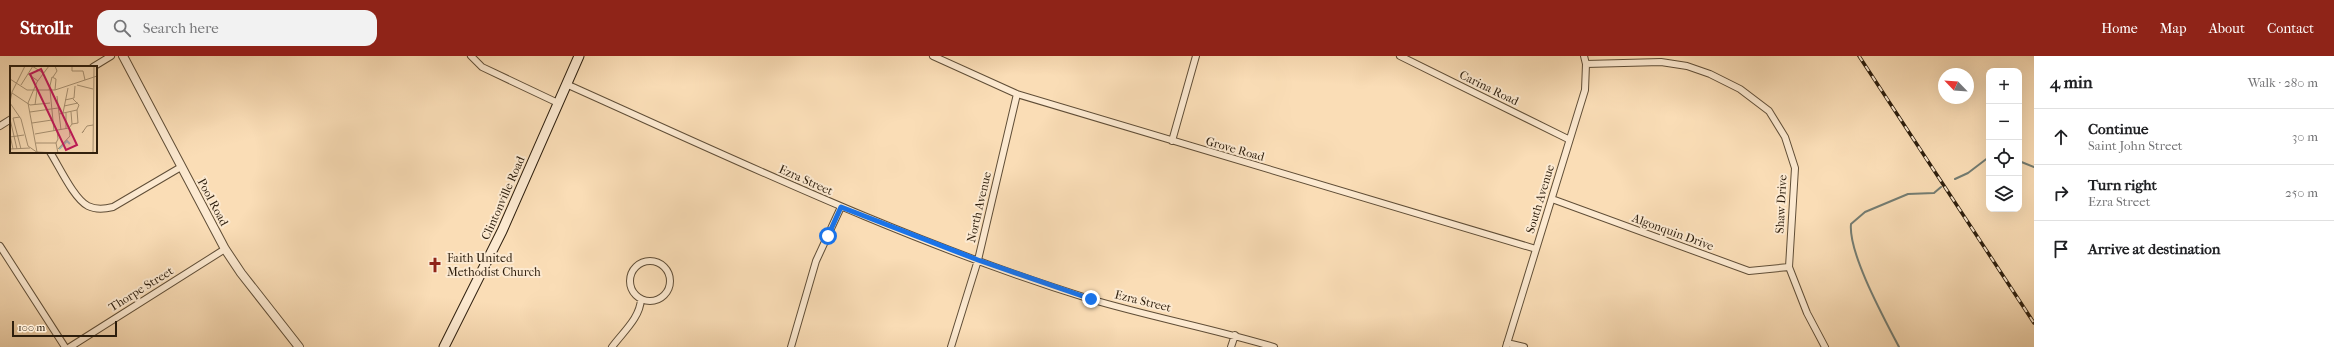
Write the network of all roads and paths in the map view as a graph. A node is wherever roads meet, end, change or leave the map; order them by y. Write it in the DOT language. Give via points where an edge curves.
graph roads {
  1 [pos="111,56"];
  2 [pos="123,56"];
  3 [pos="471,56"];
  4 [pos="579,56"];
  5 [pos="933,56"];
  6 [pos="1196,56"];
  7 [pos="1400,56"];
  8 [pos="1584,56"];
  9 [pos="1586,64"];
  10 [pos="95,66"];
  11 [pos="566,84"];
  12 [pos="1017,94"];
  13 [pos="558,103"];
  14 [pos="10,120"];
  15 [pos="0,126"];
  16 [pos="1568,139"];
  17 [pos="1172,141"];
  18 [pos="51,153"];
  19 [pos="181,167"];
  20 [pos="1552,199"];
  21 [pos="841,207"];
  22 [pos="0,246"];
  23 [pos="225,249"];
  24 [pos="1536,249"];
  25 [pos="978,260"];
  26 [pos="1789,267"];
  27 [pos="641,298"];
  28 [pos="1235,335"];
  29 [pos="1507,345"];
  30 [pos="65,347"];
  31 [pos="70,347"];
  32 [pos="299,347"];
  33 [pos="444,347"];
  34 [pos="612,347"];
  35 [pos="791,347"];
  36 [pos="951,347"];
  37 [pos="1231,347"];
  38 [pos="1274,347"];
  39 [pos="1524,347"];
  40 [pos="1825,347"];
  1 -- 10 [label="street"];
  2 -- 19 [label="street, Pool Road"];
  3 -- 13 [label="street" via="482,67"];
  4 -- 11 [label="main road, Clintonville Road"];
  5 -- 12 [label="street, Grove Road"];
  6 -- 17 [label="street"];
  7 -- 16 [label="street, Carina Road"];
  8 -- 9 [label="street, South Avenue"];
  9 -- 16 [label="street, South Avenue" via="1585,90"];
  9 -- 26 [label="street, Shaw Drive" via="1661,62 1687,66 1740,89 1769,111 1785,138 1795,168"];
  11 -- 13 [label="main road, Clintonville Road"];
  11 -- 21 [label="street, Ezra Street"];
  12 -- 17 [label="street, Grove Road"];
  12 -- 25 [label="street, North Avenue"];
  13 -- 33 [label="main road, Clintonville Road" via="502,231"];
  14 -- 15 [label="street"];
  16 -- 20 [label="street, South Avenue"];
  17 -- 24 [label="street, Grove Road"];
  18 -- 19 [label="street" via="78,196 88,206 102,210 113,207"];
  19 -- 23 [label="street, Pool Road"];
  20 -- 24 [label="street, South Avenue"];
  20 -- 26 [label="street, Algonquin Drive" via="1749,271"];
  21 -- 25 [label="street, Ezra Street"];
  21 -- 35 [label="street" via="816,261"];
  22 -- 30 [label="street"];
  23 -- 31 [label="street, Thorpe Street"];
  23 -- 32 [label="street, Pool Road" via="241,274"];
  24 -- 29 [label="street, South Avenue"];
  25 -- 28 [label="street, Ezra Street" via="1091,299"];
  25 -- 36 [label="street, North Avenue"];
  26 -- 40 [label="street, Shaw Drive" via="1807,313"];
  27 -- 27 [label="street" via="633,290 633,272 648,262 660,264 670,277 667,291 656,300"];
  27 -- 34 [label="street" via="641,309 637,316"];
  28 -- 37 [label="street"];
  28 -- 38 [label="street, Ezra Street"];
  29 -- 39 [label="street"];
}
